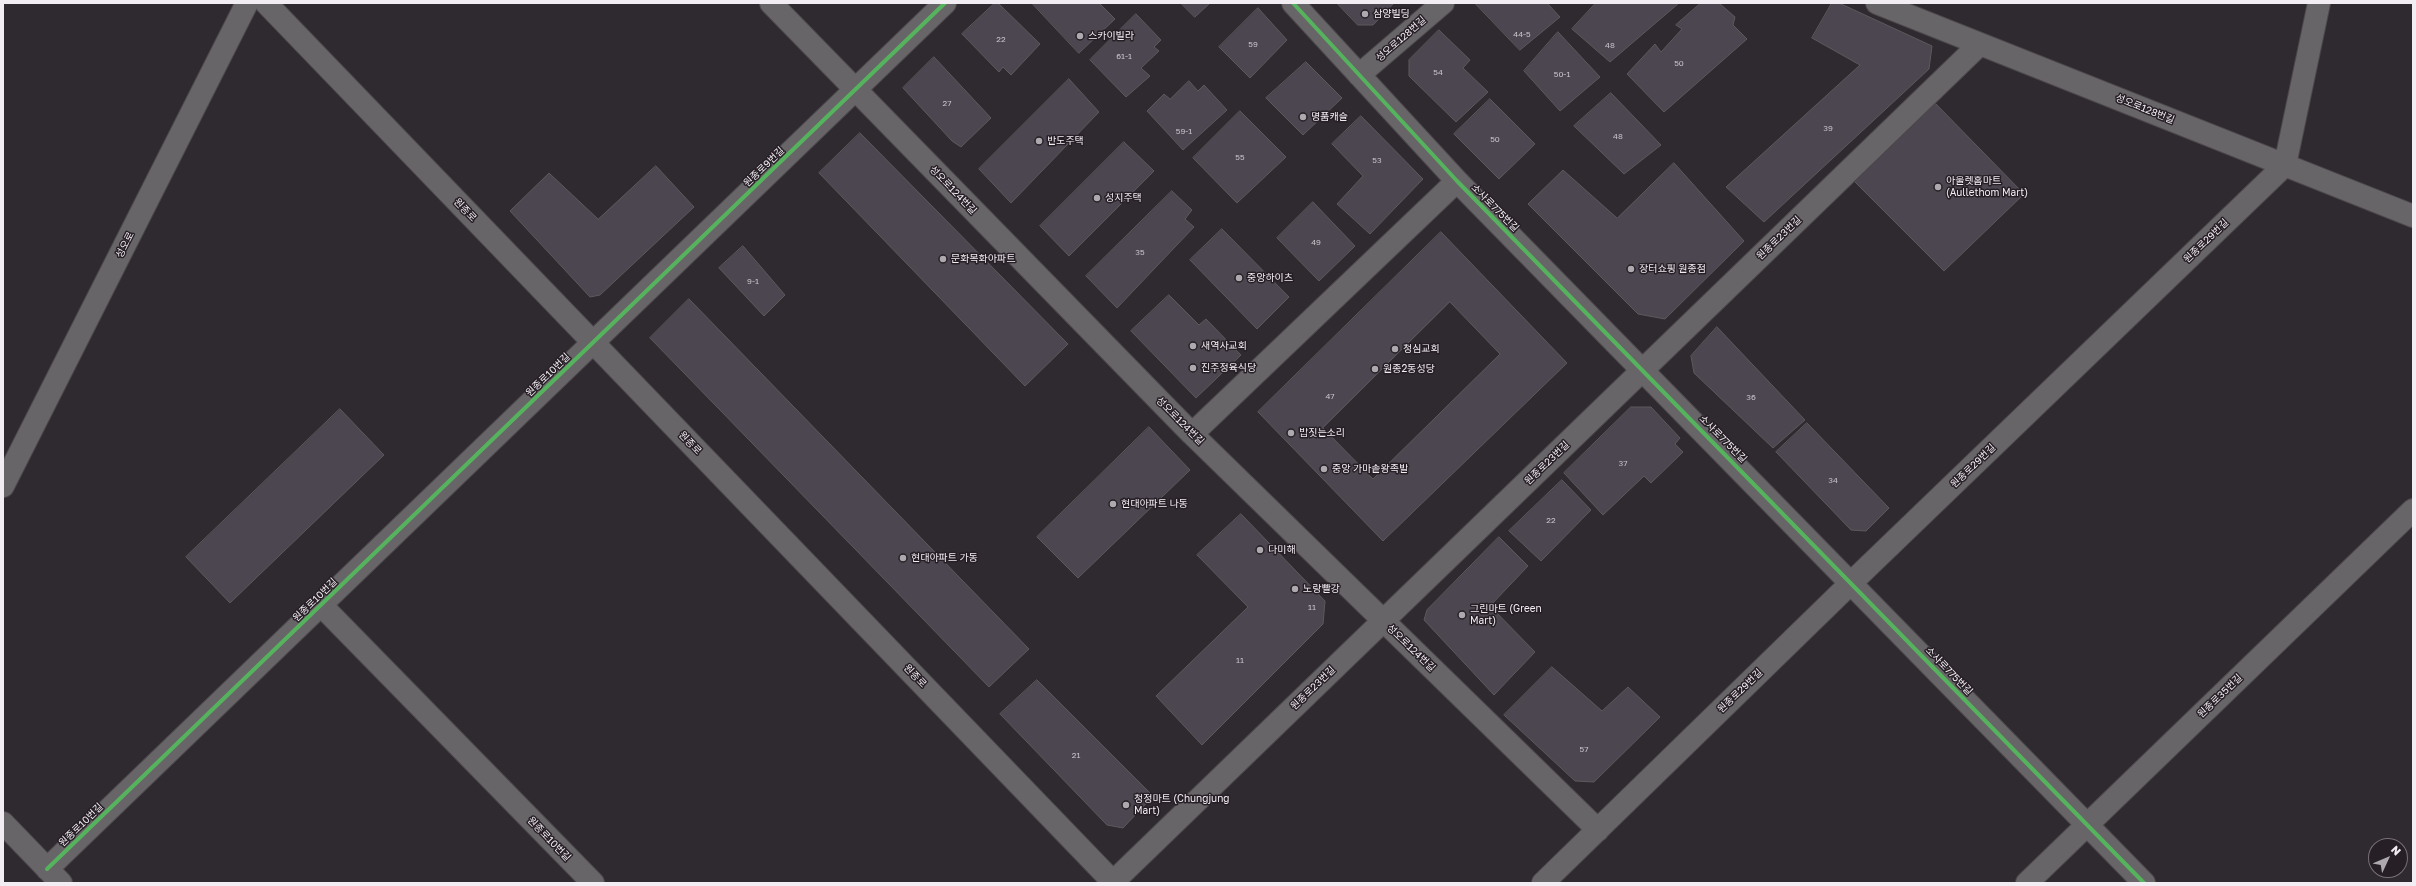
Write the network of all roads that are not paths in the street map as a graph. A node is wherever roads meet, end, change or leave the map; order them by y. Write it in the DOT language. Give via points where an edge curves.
graph roads {
  1 [pos="247,3"];
  2 [pos="266,3"];
  3 [pos="771,3"];
  4 [pos="945,3"];
  5 [pos="1293,3"];
  6 [pos="1444,3"];
  7 [pos="1877,3"];
  8 [pos="2319,3"];
  9 [pos="1980,44"];
  10 [pos="1360,75"];
  11 [pos="855,90"];
  12 [pos="2285,165"];
  13 [pos="1457,181"];
  14 [pos="2413,216"];
  15 [pos="594,343"];
  16 [pos="1643,370"];
  17 [pos="1192,434"];
  18 [pos="3,486"];
  19 [pos="2413,510"];
  20 [pos="1852,582"];
  21 [pos="321,605"];
  22 [pos="1383,621"];
  23 [pos="3,824"];
  24 [pos="2087,825"];
  25 [pos="1598,830"];
  26 [pos="54,876"];
  27 [pos="593,883"];
  28 [pos="1113,883"];
  29 [pos="1543,883"];
  30 [pos="2028,883"];
  31 [pos="2144,883"];
  1 -- 18 [label="street, 성오로"];
  2 -- 15 [label="street, 원종로"];
  3 -- 11 [label="street, 성오로124번길"];
  4 -- 11 [label="street, 원종로9번길"];
  5 -- 10 [label="street, 소사로775번길"];
  6 -- 10 [label="street, 성오로128번길"];
  7 -- 9 [label="street, 성오로128번길"];
  8 -- 12 [label="street"];
  9 -- 12 [label="street, 성오로128번길"];
  9 -- 16 [label="street, 원종로23번길"];
  10 -- 13 [label="street, 소사로775번길"];
  11 -- 15 [label="street, 원종로9번길"];
  11 -- 17 [label="street, 성오로124번길"];
  12 -- 14 [label="street, 성오로128번길"];
  12 -- 20 [label="street, 원종로29번길"];
  13 -- 16 [label="street, 소사로775번길"];
  13 -- 17 [label="street"];
  15 -- 21 [label="street, 원종로10번길"];
  15 -- 28 [label="street, 원종로"];
  16 -- 20 [label="street, 소사로775번길"];
  16 -- 22 [label="street, 원종로23번길"];
  17 -- 22 [label="street, 성오로124번길"];
  19 -- 24 [label="street, 원종로35번길"];
  20 -- 24 [label="street, 소사로775번길"];
  20 -- 25 [label="street, 원종로29번길"];
  21 -- 26 [label="street, 원종로10번길"];
  21 -- 27 [label="street, 원종로10번길"];
  22 -- 25 [label="street, 성오로124번길"];
  22 -- 28 [label="street, 원종로23번길"];
  23 -- 26 [label="street"];
  24 -- 30 [label="street, 원종로35번길"];
  24 -- 31 [label="street, 소사로775번길"];
  25 -- 29 [label="street, 원종로29번길"];
}
